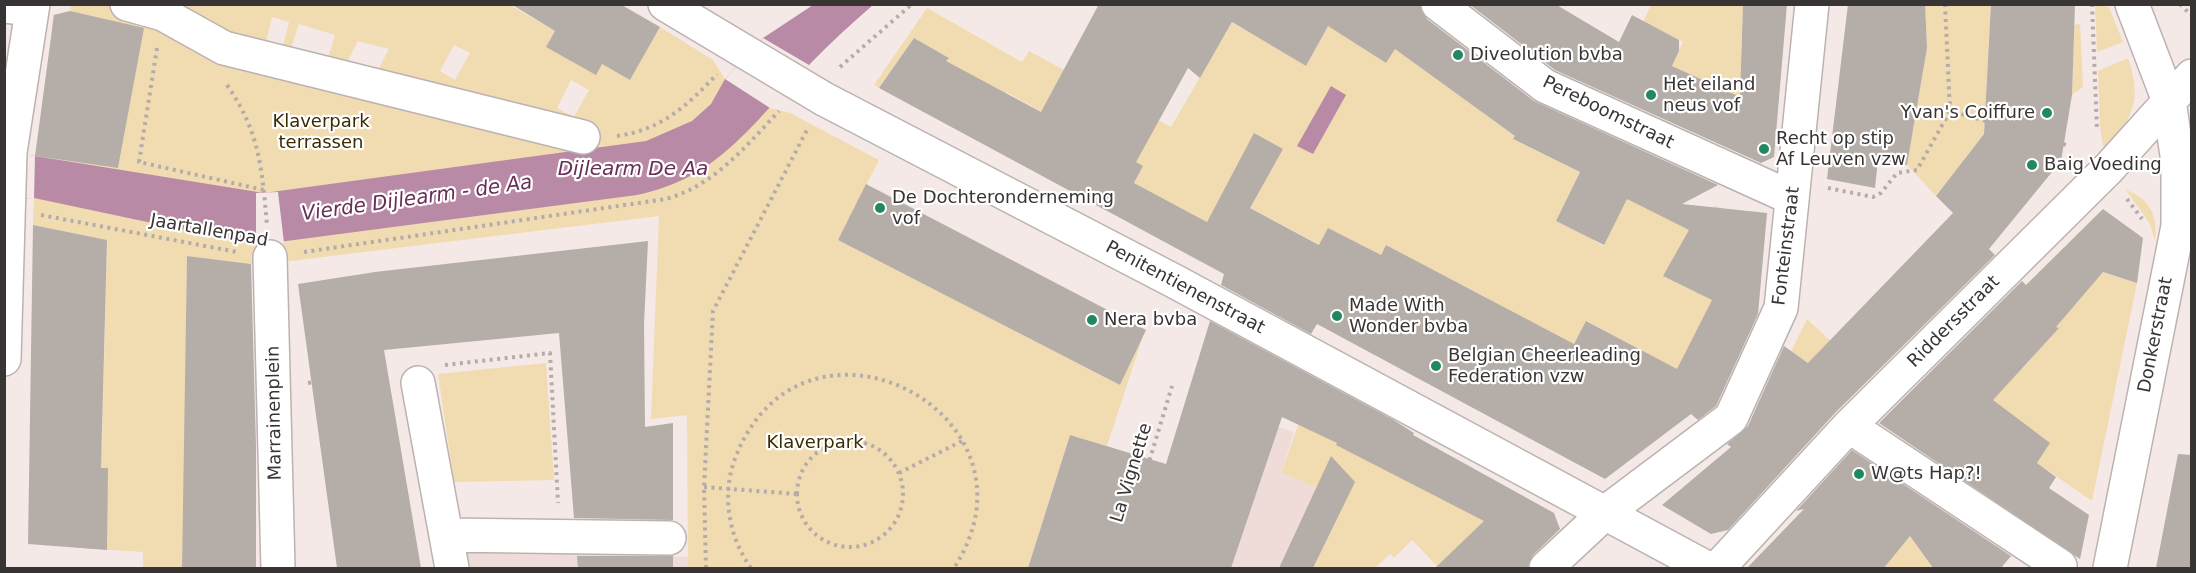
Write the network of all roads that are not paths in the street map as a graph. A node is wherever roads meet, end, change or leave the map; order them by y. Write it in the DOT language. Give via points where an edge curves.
graph roads {
  1 [pos="127,4"];
  2 [pos="665,4"];
  3 [pos="1438,4"];
  4 [pos="1812,4"];
  5 [pos="2132,4"];
  6 [pos="17,6"];
  7 [pos="2192,76"];
  8 [pos="2169,101"];
  9 [pos="583,137"];
  10 [pos="1807,193"];
  11 [pos="2185,232"];
  12 [pos="269,245"];
  13 [pos="4,359"];
  14 [pos="416,374"];
  15 [pos="1849,426"];
  16 [pos="1606,512"];
  17 [pos="447,535"];
  18 [pos="669,538"];
  19 [pos="2060,566"];
  20 [pos="278,568"];
  21 [pos="452,568"];
  22 [pos="1546,568"];
  23 [pos="1707,568"];
  24 [pos="1718,568"];
  25 [pos="2110,568"];
  1 -- 9 [label="street" via="163,14 224,48"];
  2 -- 16 [label="street, Penitentienenstraat" via="742,52 786,96 1174,281"];
  3 -- 10 [label="street, Pereboomstraat" via="1545,86"];
  4 -- 10 [label="street, Fonteinstraat"];
  5 -- 8 [label="street, Donkerstraat"];
  6 -- 13 [label="street" via="10,152 22,206"];
  7 -- 8 [label="street, Riddersstraat"];
  8 -- 11 [label="street, Donkerstraat"];
  8 -- 15 [label="street, Riddersstraat" via="2109,168"];
  10 -- 16 [label="street, Fonteinstraat" via="1781,308 1731,418"];
  11 -- 25 [label="street, Donkerstraat"];
  12 -- 20 [label="street, Marrainenplein"];
  14 -- 17 [label="street"];
  15 -- 19 [label="street"];
  15 -- 24 [label="street, Riddersstraat"];
  16 -- 22 [label="street, Fonteinstraat"];
  16 -- 23 [label="street, Penitentienenstraat"];
  17 -- 18 [label="street"];
  17 -- 21 [label="street"];
}
